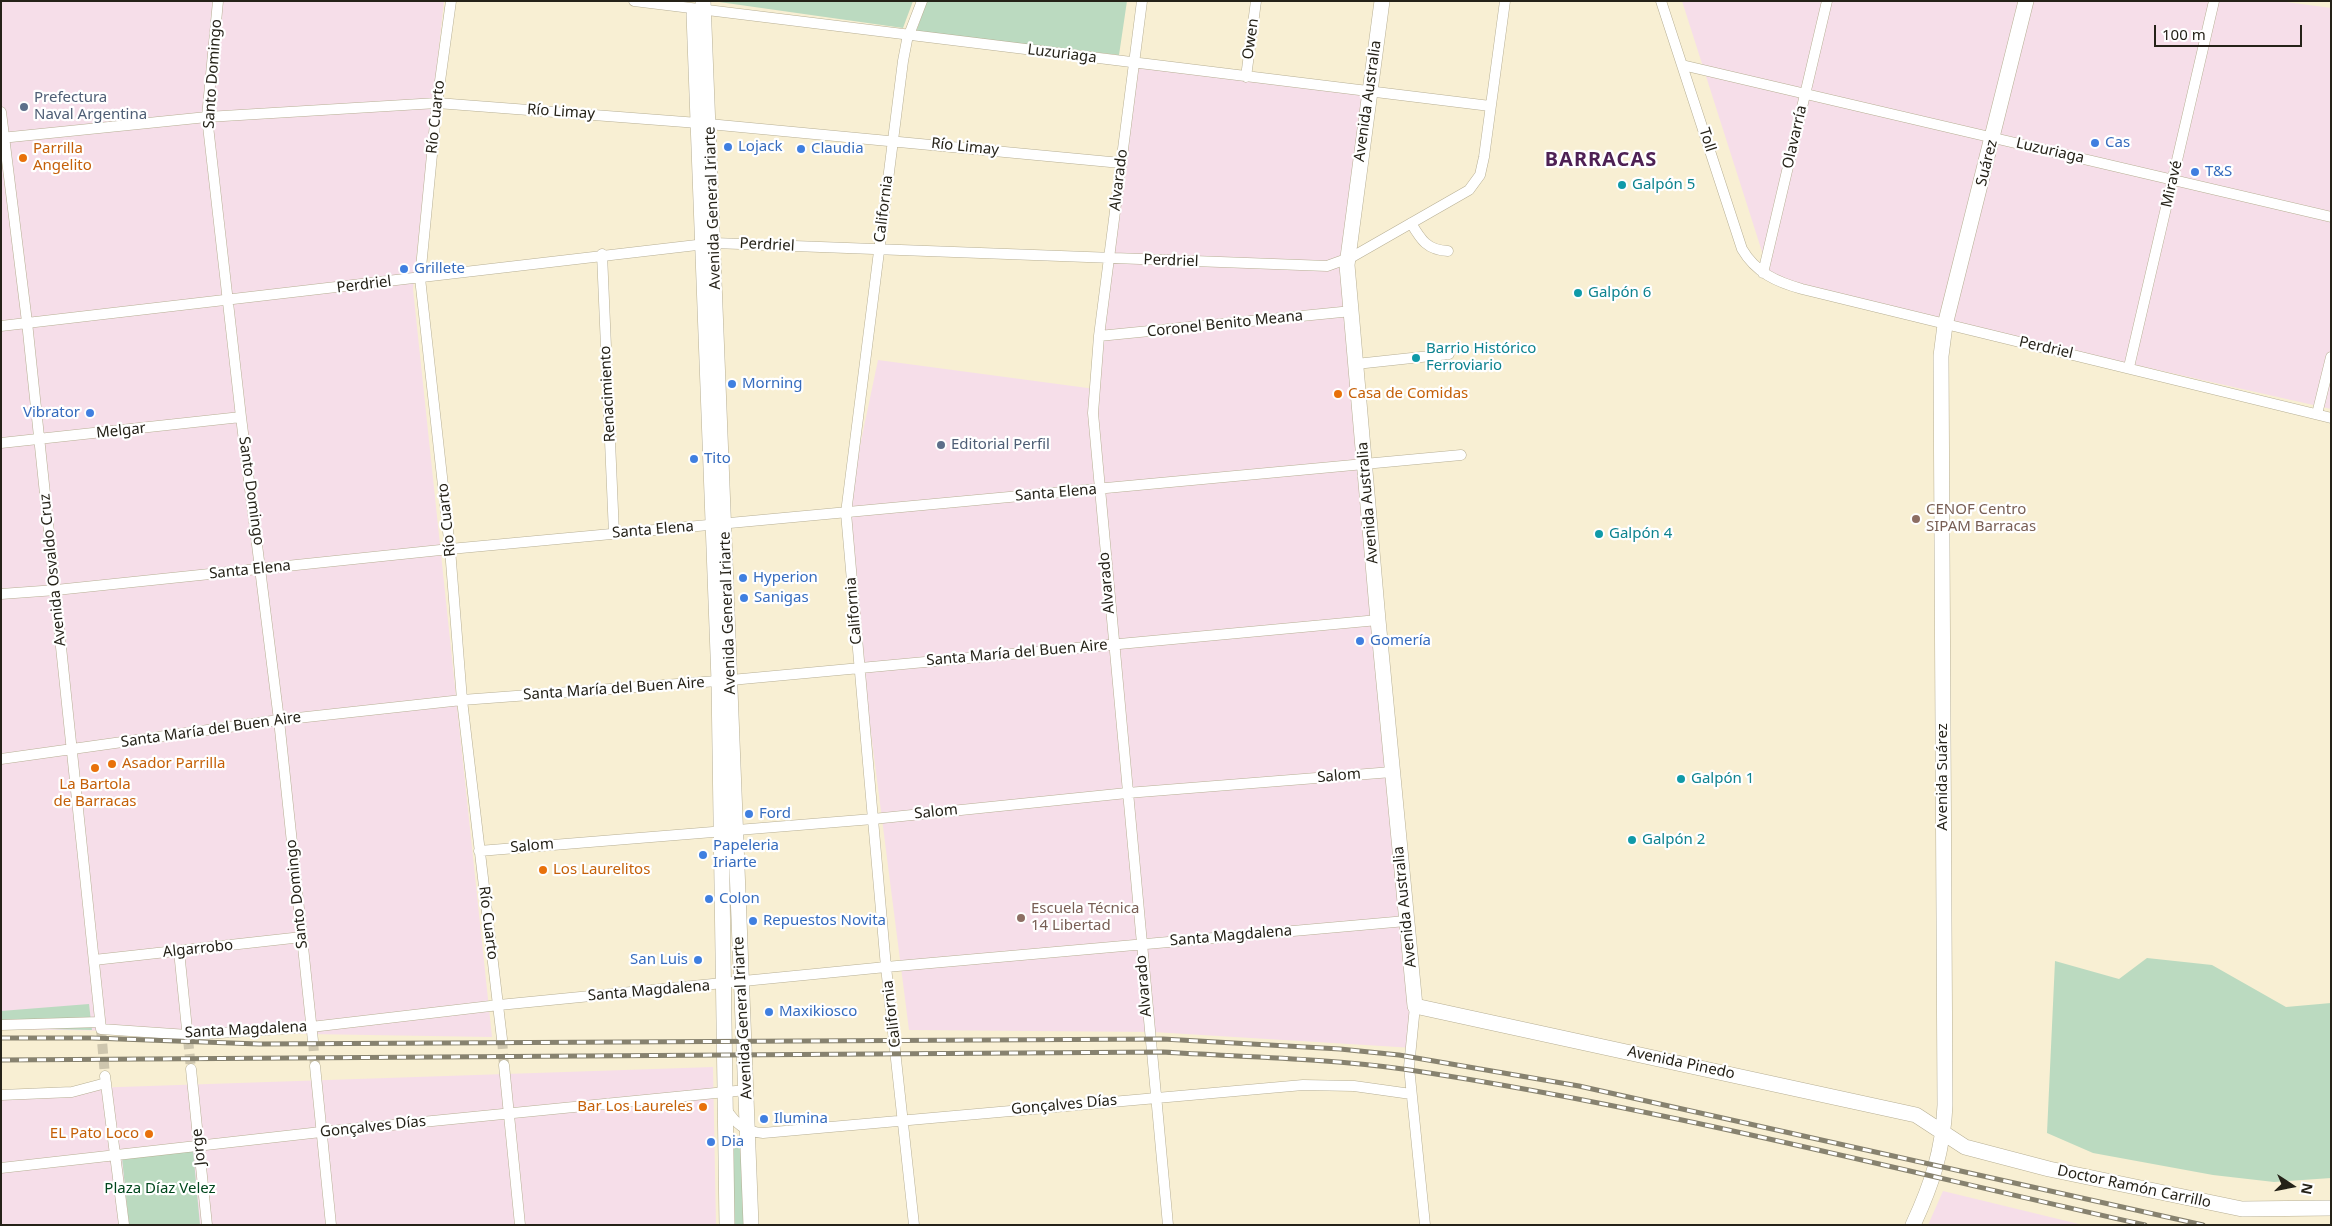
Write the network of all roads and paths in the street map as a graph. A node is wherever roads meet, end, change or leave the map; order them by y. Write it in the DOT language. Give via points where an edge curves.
graph roads {
  1 [pos="218,1"];
  2 [pos="451,1"];
  3 [pos="634,1"];
  4 [pos="922,1"];
  5 [pos="1142,1"];
  6 [pos="1256,1"];
  7 [pos="1382,1"];
  8 [pos="1504,1"];
  9 [pos="1661,1"];
  10 [pos="1827,1"];
  11 [pos="2026,1"];
  12 [pos="2214,1"];
  13 [pos="699,6"];
  14 [pos="909,36"];
  15 [pos="1134,63"];
  16 [pos="1682,64"];
  17 [pos="1246,77"];
  18 [pos="1370,93"];
  19 [pos="1805,93"];
  20 [pos="437,103"];
  21 [pos="1490,106"];
  22 [pos="1,112"];
  23 [pos="207,117"];
  24 [pos="704,124"];
  25 [pos="3,138"];
  26 [pos="1993,138"];
  27 [pos="892,140"];
  28 [pos="1121,163"];
  29 [pos="2173,178"];
  30 [pos="2331,217"];
  31 [pos="1411,223"];
  32 [pos="708,243"];
  33 [pos="879,250"];
  34 [pos="1448,251"];
  35 [pos="602,254"];
  36 [pos="1109,258"];
  37 [pos="1347,259"];
  38 [pos="1762,273"];
  39 [pos="420,278"];
  40 [pos="228,300"];
  41 [pos="1352,311"];
  42 [pos="27,322"];
  43 [pos="1945,325"];
  44 [pos="1,326"];
  45 [pos="1099,336"];
  46 [pos="1449,354"];
  47 [pos="2331,357"];
  48 [pos="1356,364"];
  49 [pos="2129,367"];
  50 [pos="2317,414"];
  51 [pos="241,417"];
  52 [pos="2331,418"];
  53 [pos="39,440"];
  54 [pos="1,443"];
  55 [pos="1461,455"];
  56 [pos="1364,464"];
  57 [pos="1099,488"];
  58 [pos="846,513"];
  59 [pos="719,524"];
  60 [pos="614,534"];
  61 [pos="450,549"];
  62 [pos="261,569"];
  63 [pos="56,590"];
  64 [pos="1,594"];
  65 [pos="1378,620"];
  66 [pos="1113,644"];
  67 [pos="858,667"];
  68 [pos="725,681"];
  69 [pos="462,700"];
  70 [pos="279,720"];
  71 [pos="73,749"];
  72 [pos="1,759"];
  73 [pos="1392,772"];
  74 [pos="1128,793"];
  75 [pos="873,819"];
  76 [pos="728,830"];
  77 [pos="479,851"];
  78 [pos="1406,921"];
  79 [pos="302,937"];
  80 [pos="1140,943"];
  81 [pos="179,951"];
  82 [pos="94,960"];
  83 [pos="886,967"];
  84 [pos="741,983"];
  85 [pos="722,984"];
  86 [pos="499,1005"];
  87 [pos="1415,1006"];
  88 [pos="1,1025"];
  89 [pos="101,1026"];
  90 [pos="311,1027"];
  91 [pos="188,1037"];
  92 [pos="502,1039"];
  93 [pos="313,1041"];
  94 [pos="504,1065"];
  95 [pos="315,1066"];
  96 [pos="191,1070"];
  97 [pos="726,1090"];
  98 [pos="746,1090"];
  99 [pos="1411,1094"];
  100 [pos="1,1095"];
  101 [pos="1154,1098"];
  102 [pos="726,1109"];
  103 [pos="509,1113"];
  104 [pos="904,1119"];
  105 [pos="321,1132"];
  106 [pos="749,1132"];
  107 [pos="1943,1132"];
  108 [pos="199,1146"];
  109 [pos="114,1155"];
  110 [pos="1,1168"];
  111 [pos="2331,1208"];
  112 [pos="124,1225"];
  113 [pos="207,1225"];
  114 [pos="331,1225"];
  115 [pos="520,1225"];
  116 [pos="727,1225"];
  117 [pos="751,1225"];
  118 [pos="914,1225"];
  119 [pos="1168,1225"];
  120 [pos="1425,1225"];
  121 [pos="1913,1225"];
  1 -- 23 [label="street, Santo Domingo"];
  2 -- 20 [label="street, Río Cuarto"];
  3 -- 13 [label="street, Luzuriaga"];
  4 -- 14 [label="street, California"];
  5 -- 15 [label="street, Alvarado"];
  6 -- 17 [label="street, Owen"];
  7 -- 18 [label="main road, Avenida Australia"];
  8 -- 21 [label="street"];
  9 -- 16 [label="street, Toll"];
  10 -- 19 [label="street, Olavarría"];
  11 -- 26 [label="main road, Suárez"];
  12 -- 29 [label="street, Miravé"];
  13 -- 14 [label="street, Luzuriaga"];
  13 -- 24 [label="main road, Avenida General Iriarte"];
  14 -- 15 [label="street, Luzuriaga"];
  14 -- 27 [label="street, California"];
  15 -- 17 [label="street, Luzuriaga"];
  15 -- 28 [label="street, Alvarado"];
  16 -- 19 [label="street, Luzuriaga"];
  16 -- 38 [label="street, Toll" via="1742,249"];
  17 -- 18 [label="street, Luzuriaga"];
  18 -- 21 [label="street, Luzuriaga"];
  18 -- 37 [label="main road, Avenida Australia"];
  19 -- 26 [label="street, Luzuriaga"];
  19 -- 38 [label="street, Olavarría"];
  20 -- 23 [label="street, Río Limay"];
  20 -- 24 [label="street, Río Limay"];
  20 -- 39 [label="street, Río Cuarto"];
  21 -- 31 [label="street, Perdriel" via="1480,175 1469,190"];
  22 -- 25 [label="street, Avenida Osvaldo Cruz"];
  23 -- 25 [label="street, Río Limay"];
  23 -- 40 [label="street, Santo Domingo"];
  24 -- 27 [label="street, Río Limay"];
  24 -- 32 [label="main road, Avenida General Iriarte"];
  25 -- 42 [label="street, Avenida Osvaldo Cruz"];
  26 -- 29 [label="street, Luzuriaga"];
  26 -- 43 [label="main road, Suárez"];
  27 -- 28 [label="street, Río Limay"];
  27 -- 33 [label="street, California"];
  28 -- 36 [label="street, Alvarado"];
  29 -- 30 [label="street, Luzuriaga"];
  29 -- 49 [label="street, Miravé"];
  31 -- 34 [label="street" via="1426,246 1436,251"];
  31 -- 37 [label="street, Perdriel"];
  32 -- 33 [label="street, Perdriel"];
  32 -- 35 [label="street, Perdriel"];
  32 -- 59 [label="main road, Avenida General Iriarte"];
  33 -- 36 [label="street, Perdriel"];
  33 -- 58 [label="street, California"];
  35 -- 39 [label="street, Perdriel"];
  35 -- 60 [label="street, Renacimiento"];
  36 -- 37 [label="street, Perdriel" via="1314,267"];
  36 -- 45 [label="street, Alvarado"];
  37 -- 41 [label="main road, Avenida Australia"];
  38 -- 43 [label="street, Perdriel" via="1802,289"];
  39 -- 40 [label="street, Perdriel"];
  39 -- 61 [label="street, Río Cuarto"];
  40 -- 42 [label="street, Perdriel"];
  40 -- 51 [label="street, Santo Domingo"];
  41 -- 45 [label="street, Coronel Benito Meana"];
  41 -- 48 [label="main road, Avenida Australia"];
  42 -- 44 [label="street, Perdriel"];
  42 -- 53 [label="street, Avenida Osvaldo Cruz"];
  43 -- 49 [label="street, Perdriel"];
  43 -- 107 [label="main road, Avenida Suárez" via="1940,368"];
  45 -- 57 [label="street, Alvarado" via="1093,413"];
  46 -- 48 [label="street"];
  47 -- 50 [label="street"];
  48 -- 56 [label="main road, Avenida Australia"];
  49 -- 50 [label="street, Perdriel"];
  50 -- 52 [label="street, Perdriel"];
  51 -- 53 [label="street, Melgar"];
  51 -- 62 [label="street, Santo Domingo"];
  53 -- 54 [label="street, Melgar"];
  53 -- 63 [label="street, Avenida Osvaldo Cruz"];
  55 -- 56 [label="street, Santa Elena"];
  56 -- 57 [label="street, Santa Elena"];
  56 -- 65 [label="main road, Avenida Australia"];
  57 -- 58 [label="street, Santa Elena"];
  57 -- 66 [label="street, Alvarado"];
  58 -- 59 [label="street, Santa Elena"];
  58 -- 67 [label="street, California"];
  59 -- 60 [label="street, Santa Elena"];
  59 -- 68 [label="main road, Avenida General Iriarte"];
  60 -- 61 [label="street, Santa Elena"];
  61 -- 62 [label="street, Santa Elena"];
  61 -- 69 [label="street, Río Cuarto"];
  62 -- 63 [label="street, Santa Elena"];
  62 -- 70 [label="street, Santo Domingo"];
  63 -- 64 [label="street, Santa Elena"];
  63 -- 71 [label="street, Avenida Osvaldo Cruz"];
  65 -- 66 [label="street, Santa María del Buen Aire"];
  65 -- 73 [label="main road, Avenida Australia"];
  66 -- 67 [label="street, Santa María del Buen Aire"];
  66 -- 74 [label="street, Alvarado"];
  67 -- 68 [label="street, Santa María del Buen Aire"];
  67 -- 75 [label="street, California"];
  68 -- 69 [label="street, Santa María del Buen Aire"];
  68 -- 76 [label="main road, Avenida General Iriarte"];
  69 -- 70 [label="street, Santa María del Buen Aire"];
  69 -- 77 [label="street, Río Cuarto"];
  70 -- 71 [label="street, Santa María del Buen Aire"];
  70 -- 79 [label="street, Santo Domingo"];
  71 -- 72 [label="street, Santa María del Buen Aire"];
  71 -- 82 [label="street, Avenida Osvaldo Cruz"];
  73 -- 74 [label="street, Salom"];
  73 -- 78 [label="main road, Avenida Australia"];
  74 -- 75 [label="street, Salom"];
  74 -- 80 [label="street, Alvarado"];
  75 -- 76 [label="street, Salom"];
  75 -- 83 [label="street, California"];
  76 -- 77 [label="street, Salom"];
  76 -- 84 [label="main road, Avenida General Iriarte"];
  76 -- 85 [label="main road, Avenida General Iriarte"];
  77 -- 86 [label="street, Río Cuarto"];
  78 -- 80 [label="street, Santa Magdalena"];
  78 -- 87 [label="main road, Avenida Australia"];
  79 -- 81 [label="street, Algarrobo"];
  79 -- 90 [label="street, Santo Domingo"];
  80 -- 83 [label="street, Santa Magdalena"];
  80 -- 101 [label="street, Alvarado"];
  81 -- 82 [label="street, Algarrobo"];
  81 -- 91 [label="street"];
  82 -- 89 [label="street, Avenida Osvaldo Cruz"];
  83 -- 84 [label="street, Santa Magdalena"];
  83 -- 104 [label="street, California"];
  84 -- 85 [label="street, Santa Magdalena"];
  84 -- 98 [label="main road, Avenida General Iriarte"];
  85 -- 86 [label="street, Santa Magdalena"];
  85 -- 97 [label="main road, Avenida General Iriarte"];
  86 -- 90 [label="street, Santa Magdalena"];
  86 -- 92 [label="street, Río Cuarto"];
  87 -- 99 [label="street" via="1409,1048"];
  87 -- 107 [label="main road, Avenida Pinedo" via="1893,1109 1916,1115"];
  88 -- 89 [label="street, Santa Magdalena"];
  89 -- 91 [label="street, Santa Magdalena"];
  90 -- 91 [label="street, Santa Magdalena"];
  90 -- 93 [label="street, Santo Domingo"];
  94 -- 103 [label="street"];
  95 -- 105 [label="street"];
  96 -- 108 [label="street, Jorge"];
  97 -- 98 [label="street, Gonçalves Días"];
  97 -- 102 [label="main road, Avenida General Iriarte"];
  97 -- 103 [label="street, Gonçalves Días"];
  98 -- 106 [label="main road, Avenida General Iriarte"];
  99 -- 101 [label="street, Gonçalves Días" via="1329,1084"];
  99 -- 120 [label="street"];
  100 -- 109 [label="street" via="72,1092 106,1080"];
  101 -- 104 [label="street, Gonçalves Días"];
  101 -- 119 [label="street, Alvarado"];
  102 -- 106 [label="street" via="734,1121"];
  102 -- 116 [label="main road, Avenida General Iriarte"];
  103 -- 105 [label="street, Gonçalves Días"];
  103 -- 115 [label="street"];
  104 -- 106 [label="street, Gonçalves Días"];
  104 -- 118 [label="street, California"];
  105 -- 108 [label="street, Gonçalves Días"];
  105 -- 114 [label="street"];
  106 -- 117 [label="main road, Avenida General Iriarte"];
  107 -- 111 [label="main road, Doctor Ramón Carrillo" via="1965,1147 2049,1169 2229,1207 2251,1210"];
  107 -- 121 [label="main road, Avenida Suárez" via="1934,1177"];
  108 -- 109 [label="street, Gonçalves Días"];
  108 -- 113 [label="street, Jorge"];
  109 -- 110 [label="street, Gonçalves Días"];
  109 -- 112 [label="street"];
}
